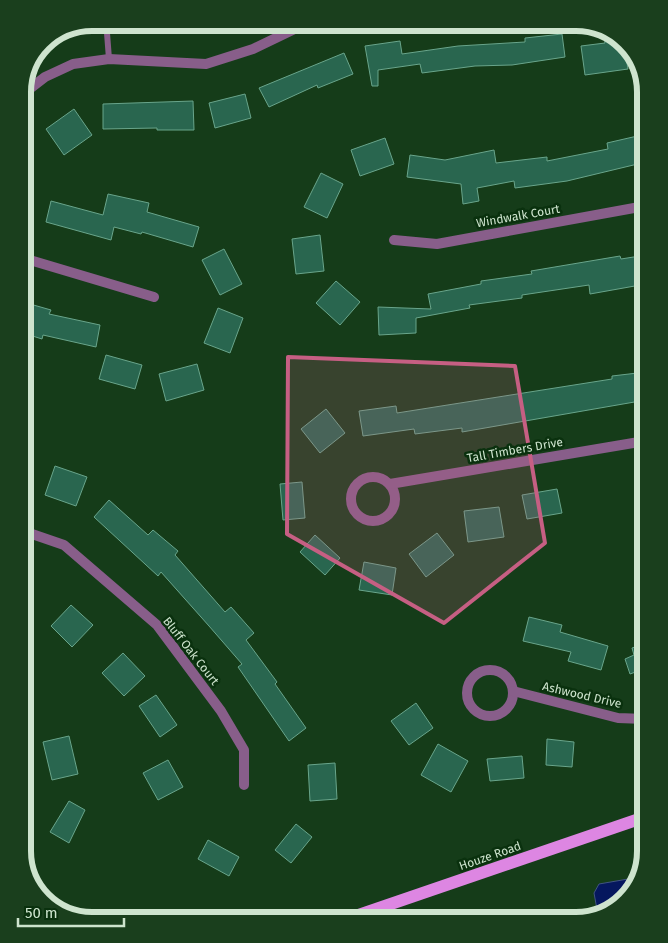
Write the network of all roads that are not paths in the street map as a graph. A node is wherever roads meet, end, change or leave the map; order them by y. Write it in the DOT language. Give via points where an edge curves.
graph roads {
  1 [pos="289,31"];
  2 [pos="106,33"];
  3 [pos="109,59"];
  4 [pos="31,88"];
  5 [pos="637,208"];
  6 [pos="394,240"];
  7 [pos="31,260"];
  8 [pos="154,296"];
  9 [pos="637,443"];
  10 [pos="390,484"];
  11 [pos="31,534"];
  12 [pos="513,691"];
  13 [pos="637,719"];
  14 [pos="244,785"];
  15 [pos="637,820"];
  16 [pos="367,912"];
  1 -- 3 [label="street" via="253,49 206,64"];
  2 -- 3 [label="lane"];
  3 -- 4 [label="street" via="73,64 45,77"];
  5 -- 6 [label="street, Windwalk Court" via="437,244"];
  7 -- 8 [label="street"];
  9 -- 10 [label="street, Tall Timbers Drive"];
  10 -- 10 [label="street" via="374,476 358,482 350,498 356,514 372,521 388,515 395,500"];
  11 -- 14 [label="street, Bluff Oak Court" via="64,545 157,625 221,711 244,750"];
  12 -- 12 [label="street" via="505,676 489,670 473,678 467,694 475,710 492,716 507,708"];
  12 -- 13 [label="street, Ashwood Drive" via="618,718"];
  15 -- 16 [label="main road, Houze Road"];
}
